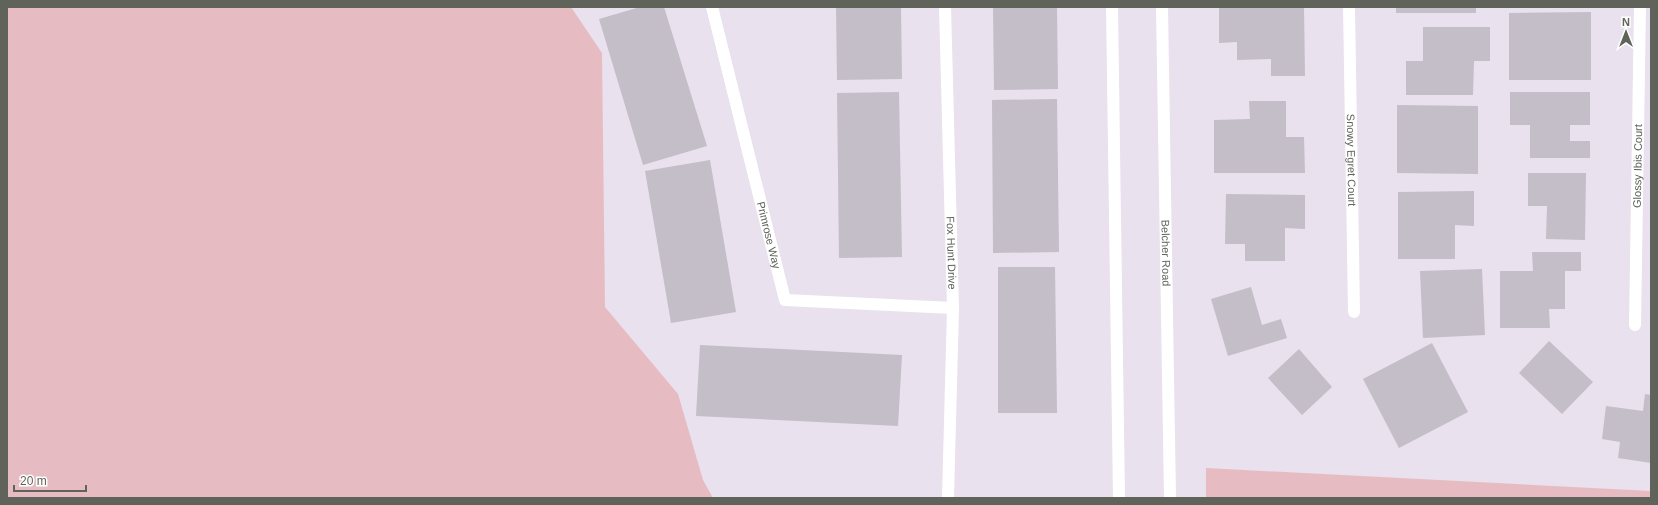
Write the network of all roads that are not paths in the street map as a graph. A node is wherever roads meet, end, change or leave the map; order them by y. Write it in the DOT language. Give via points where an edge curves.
graph roads {
  1 [pos="712,7"];
  2 [pos="945,7"];
  3 [pos="1112,7"];
  4 [pos="1162,7"];
  5 [pos="1349,7"];
  6 [pos="1640,7"];
  7 [pos="953,308"];
  8 [pos="1354,312"];
  9 [pos="1635,325"];
  10 [pos="948,498"];
  11 [pos="1119,498"];
  12 [pos="1170,498"];
  1 -- 7 [label="street, Primrose Way" via="785,300"];
  2 -- 7 [label="street, Fox Hunt Drive"];
  3 -- 11 [label="street"];
  4 -- 12 [label="street, Belcher Road"];
  5 -- 8 [label="street, Snowy Egret Court"];
  6 -- 9 [label="street, Glossy Ibis Court"];
  7 -- 10 [label="street, Fox Hunt Drive"];
}
